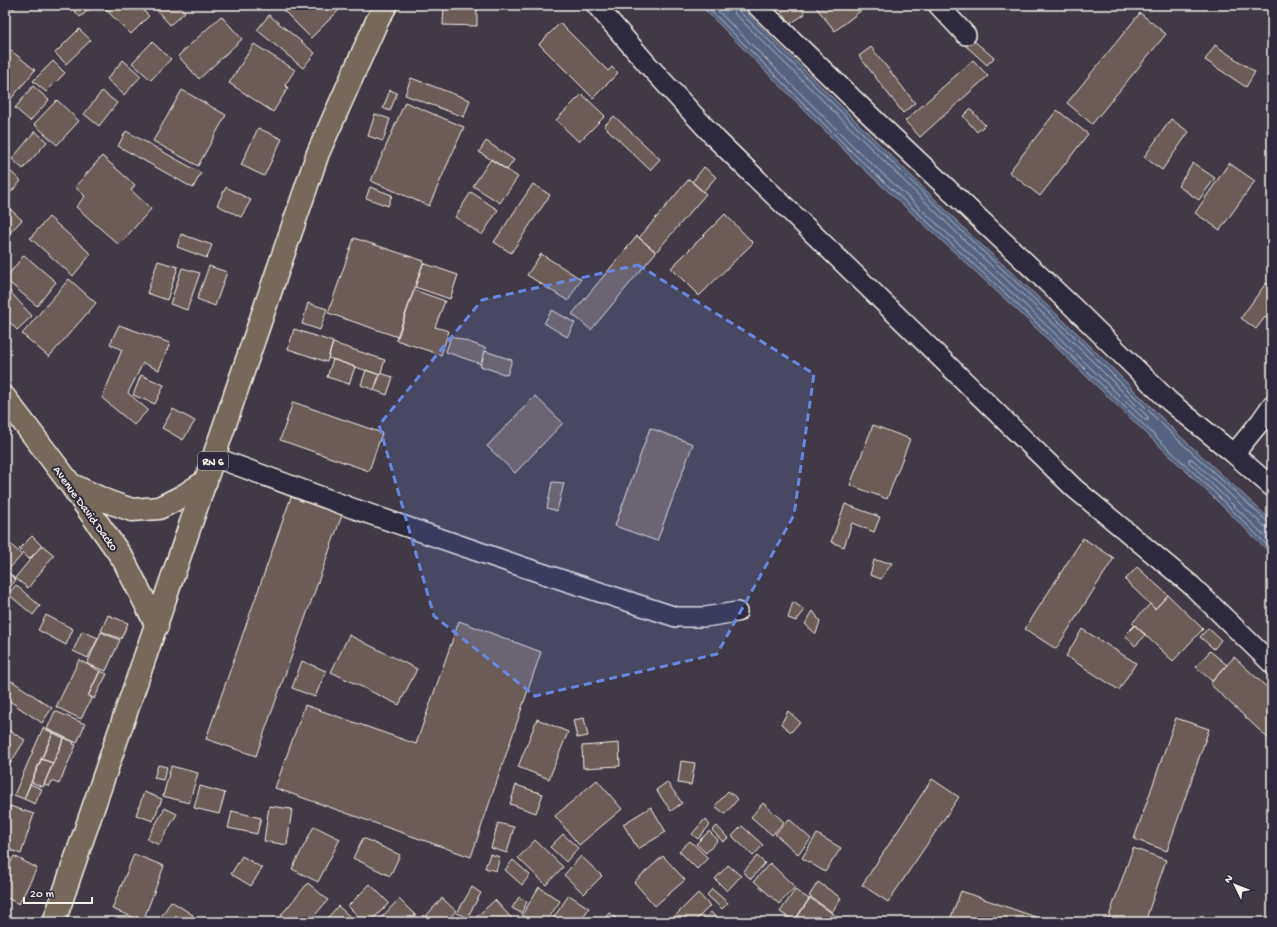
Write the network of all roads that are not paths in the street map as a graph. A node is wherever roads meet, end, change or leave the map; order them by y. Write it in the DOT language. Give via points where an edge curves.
graph roads {
  1 [pos="386,5"];
  2 [pos="596,5"];
  3 [pos="756,5"];
  4 [pos="938,5"];
  5 [pos="966,35"];
  6 [pos="5,398"];
  7 [pos="1272,405"];
  8 [pos="1234,454"];
  9 [pos="214,457"];
  10 [pos="206,481"];
  11 [pos="71,485"];
  12 [pos="1272,487"];
  13 [pos="737,612"];
  14 [pos="156,626"];
  15 [pos="1272,664"];
  16 [pos="54,922"];
  1 -- 9 [label="main road, RN 6" via="318,153"];
  2 -- 15 [label="street" via="716,140 1074,488 1192,584"];
  3 -- 8 [label="street" via="1169,401"];
  4 -- 5 [label="street"];
  6 -- 11 [label="main road, Avenue David Dacko"];
  7 -- 8 [label="street"];
  8 -- 12 [label="street"];
  9 -- 10 [label="main road, RN 6"];
  9 -- 13 [label="street" via="352,508 676,617 705,617"];
  10 -- 11 [label="main road" via="159,508 132,510"];
  10 -- 14 [label="main road, RN 6"];
  11 -- 14 [label="main road, Avenue David Dacko" via="123,559"];
  14 -- 16 [label="main road, RN 6"];
}
